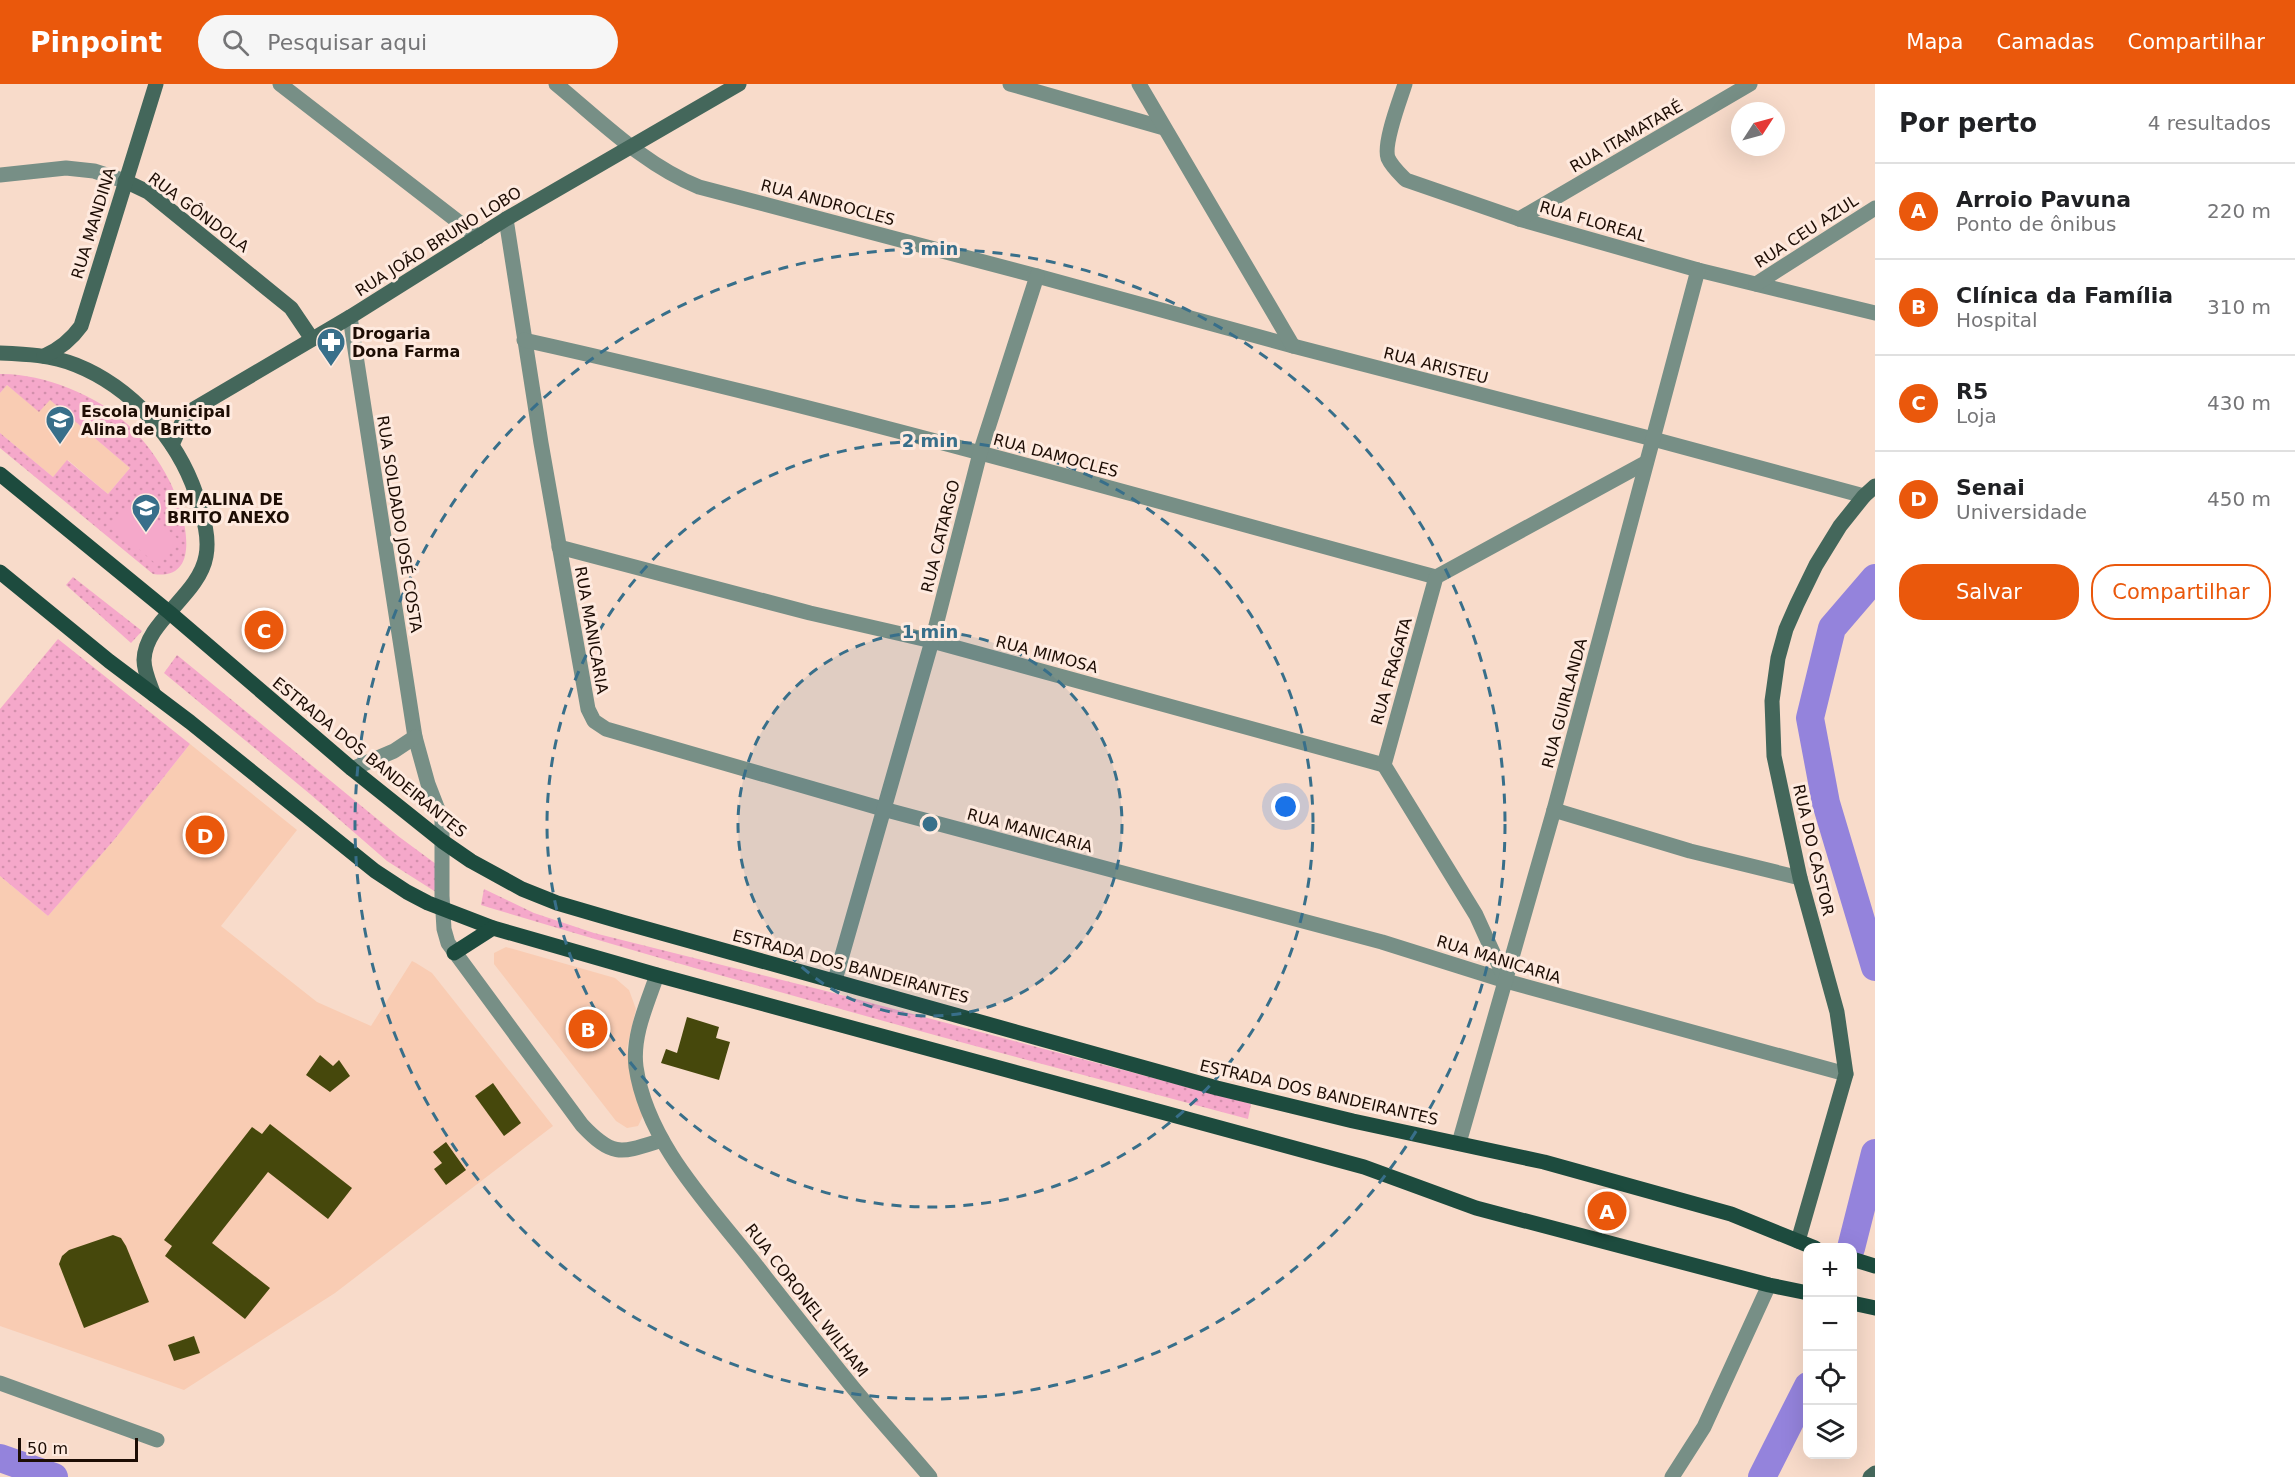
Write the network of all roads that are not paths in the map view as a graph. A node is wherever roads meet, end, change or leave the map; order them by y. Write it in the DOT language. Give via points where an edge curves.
graph roads {
  1 [pos="156,84"];
  2 [pos="280,84"];
  3 [pos="556,84"];
  4 [pos="739,84"];
  5 [pos="1010,84"];
  6 [pos="1139,84"];
  7 [pos="1750,84"];
  8 [pos="1406,85"];
  9 [pos="1164,128"];
  10 [pos="632,148"];
  11 [pos="0,175"];
  12 [pos="125,181"];
  13 [pos="1875,208"];
  14 [pos="506,219"];
  15 [pos="1519,219"];
  16 [pos="478,237"];
  17 [pos="1698,270"];
  18 [pos="1037,276"];
  19 [pos="1756,284"];
  20 [pos="1875,313"];
  21 [pos="350,317"];
  22 [pos="312,339"];
  23 [pos="524,340"];
  24 [pos="1293,346"];
  25 [pos="0,353"];
  26 [pos="44,356"];
  27 [pos="1653,439"];
  28 [pos="172,445"];
  29 [pos="980,453"];
  30 [pos="1646,463"];
  31 [pos="0,474"];
  32 [pos="1869,491"];
  33 [pos="559,547"];
  34 [pos="0,572"];
  35 [pos="1436,578"];
  36 [pos="170,613"];
  37 [pos="932,641"];
  38 [pos="154,695"];
  39 [pos="415,737"];
  40 [pos="1384,765"];
  41 [pos="352,769"];
  42 [pos="883,809"];
  43 [pos="1554,810"];
  44 [pos="442,841"];
  45 [pos="1800,878"];
  46 [pos="443,909"];
  47 [pos="493,928"];
  48 [pos="454,953"];
  49 [pos="657,975"];
  50 [pos="835,980"];
  51 [pos="1506,981"];
  52 [pos="1846,1074"];
  53 [pos="662,1140"];
  54 [pos="1459,1143"];
  55 [pos="1798,1241"];
  56 [pos="1803,1243"];
  57 [pos="1857,1261"];
  58 [pos="1875,1266"];
  59 [pos="1769,1285"];
  60 [pos="1803,1292"];
  61 [pos="1857,1304"];
  62 [pos="1875,1308"];
  63 [pos="0,1383"];
  64 [pos="157,1440"];
  65 [pos="1875,1473"];
  66 [pos="930,1477"];
  67 [pos="1672,1477"];
  68 [pos="1870,1477"];
  1 -- 12 [label="street, RUA MANDINA"];
  2 -- 16 [label="street"];
  3 -- 10 [label="street, RUA ANDROCLES"];
  4 -- 10 [label="street, RUA JOÃO BRUNO LOBO"];
  5 -- 9 [label="street"];
  6 -- 9 [label="street"];
  7 -- 15 [label="street, RUA ITAMATARÉ"];
  8 -- 15 [label="street, RUA FLOREAL" via="1388,145 1387,156 1396,171 1406,180"];
  9 -- 24 [label="street"];
  10 -- 14 [label="street, RUA JOÃO BRUNO LOBO"];
  10 -- 18 [label="street, RUA ANDROCLES" via="678,179 699,187"];
  11 -- 12 [label="street, RUA GÔNDOLA" via="66,168 94,171"];
  12 -- 22 [label="street, RUA GÔNDOLA" via="148,192 291,308"];
  12 -- 26 [label="street, RUA MANDINA" via="81,326 73,338"];
  13 -- 19 [label="street, RUA CEU AZUL"];
  14 -- 16 [label="street, RUA JOÃO BRUNO LOBO"];
  14 -- 23 [label="street, RUA MANICARIA"];
  15 -- 17 [label="street, RUA FLOREAL"];
  16 -- 21 [label="street, RUA JOÃO BRUNO LOBO"];
  17 -- 19 [label="street, RUA FLOREAL"];
  17 -- 27 [label="street, RUA GUIRLANDA"];
  18 -- 24 [label="street, RUA ANDROCLES"];
  18 -- 29 [label="street, RUA CATARGO"];
  19 -- 20 [label="street, RUA FLOREAL"];
  21 -- 22 [label="street, RUA JOÃO BRUNO LOBO"];
  21 -- 39 [label="street, RUA SOLDADO JOSÉ COSTA"];
  22 -- 28 [label="street, RUA JOÃO BRUNO LOBO" via="194,409 184,418"];
  23 -- 29 [label="street, RUA DAMOCLES" via="638,365"];
  23 -- 33 [label="street, RUA MANICARIA"];
  24 -- 27 [label="street, RUA ARISTEU"];
  25 -- 26 [label="street"];
  26 -- 28 [label="street" via="75,364 126,395"];
  27 -- 30 [label="street, RUA GUIRLANDA"];
  27 -- 32 [label="street, RUA ARISTEU"];
  28 -- 36 [label="street" via="189,474 207,538 201,571"];
  29 -- 35 [label="street, RUA DAMOCLES"];
  29 -- 37 [label="street, RUA CATARGO"];
  30 -- 35 [label="street"];
  30 -- 43 [label="street, RUA GUIRLANDA"];
  31 -- 36 [label="main road, ESTRADA DOS BANDEIRANTES"];
  32 -- 45 [label="street, RUA DO CASTOR" via="1840,526 1816,565 1786,629 1778,657 1772,701 1774,756"];
  33 -- 37 [label="street, RUA MIMOSA"];
  33 -- 42 [label="street, RUA MANICARIA" via="588,709 594,721 606,729"];
  34 -- 38 [label="main road"];
  35 -- 40 [label="street, RUA FRAGATA"];
  36 -- 38 [label="street" via="146,650 144,662"];
  36 -- 41 [label="main road, ESTRADA DOS BANDEIRANTES"];
  37 -- 40 [label="street, RUA MIMOSA"];
  37 -- 42 [label="street, RUA CATARGO"];
  38 -- 46 [label="main road" via="375,871"];
  39 -- 41 [label="street"];
  39 -- 44 [label="street, RUA SOLDADO JOSÉ COSTA" via="442,820"];
  40 -- 51 [label="street" via="1476,915"];
  41 -- 44 [label="main road, ESTRADA DOS BANDEIRANTES"];
  42 -- 50 [label="street, RUA CATARGO"];
  42 -- 51 [label="street, RUA MANICARIA" via="1382,942"];
  43 -- 45 [label="street" via="1689,851"];
  43 -- 51 [label="street, RUA GUIRLANDA"];
  44 -- 46 [label="street"];
  44 -- 50 [label="main road, ESTRADA DOS BANDEIRANTES" via="497,876 557,903"];
  45 -- 52 [label="street, RUA DO CASTOR" via="1837,1012"];
  46 -- 47 [label="main road"];
  46 -- 48 [label="street" via="445,936"];
  47 -- 48 [label="main road"];
  47 -- 49 [label="main road"];
  48 -- 53 [label="street" via="598,1142 618,1151"];
  49 -- 53 [label="street, RUA CORONEL WILHAM" via="635,1050 641,1086"];
  49 -- 59 [label="main road" via="1364,1167 1476,1208"];
  50 -- 54 [label="main road, ESTRADA DOS BANDEIRANTES" via="1217,1088"];
  51 -- 52 [label="street, RUA MANICARIA"];
  51 -- 54 [label="street, RUA GUIRLANDA"];
  52 -- 55 [label="street, RUA DO CASTOR"];
  53 -- 66 [label="street, RUA CORONEL WILHAM" via="851,1386"];
  54 -- 55 [label="main road, ESTRADA DOS BANDEIRANTES" via="1544,1162 1731,1214"];
  55 -- 56 [label="main road, ESTRADA DOS BANDEIRANTES"];
  57 -- 58 [label="main road"];
  59 -- 60 [label="main road"];
  59 -- 67 [label="street" via="1704,1427"];
  61 -- 62 [label="main road"];
  63 -- 64 [label="street"];
  65 -- 68 [label="street"];
}
